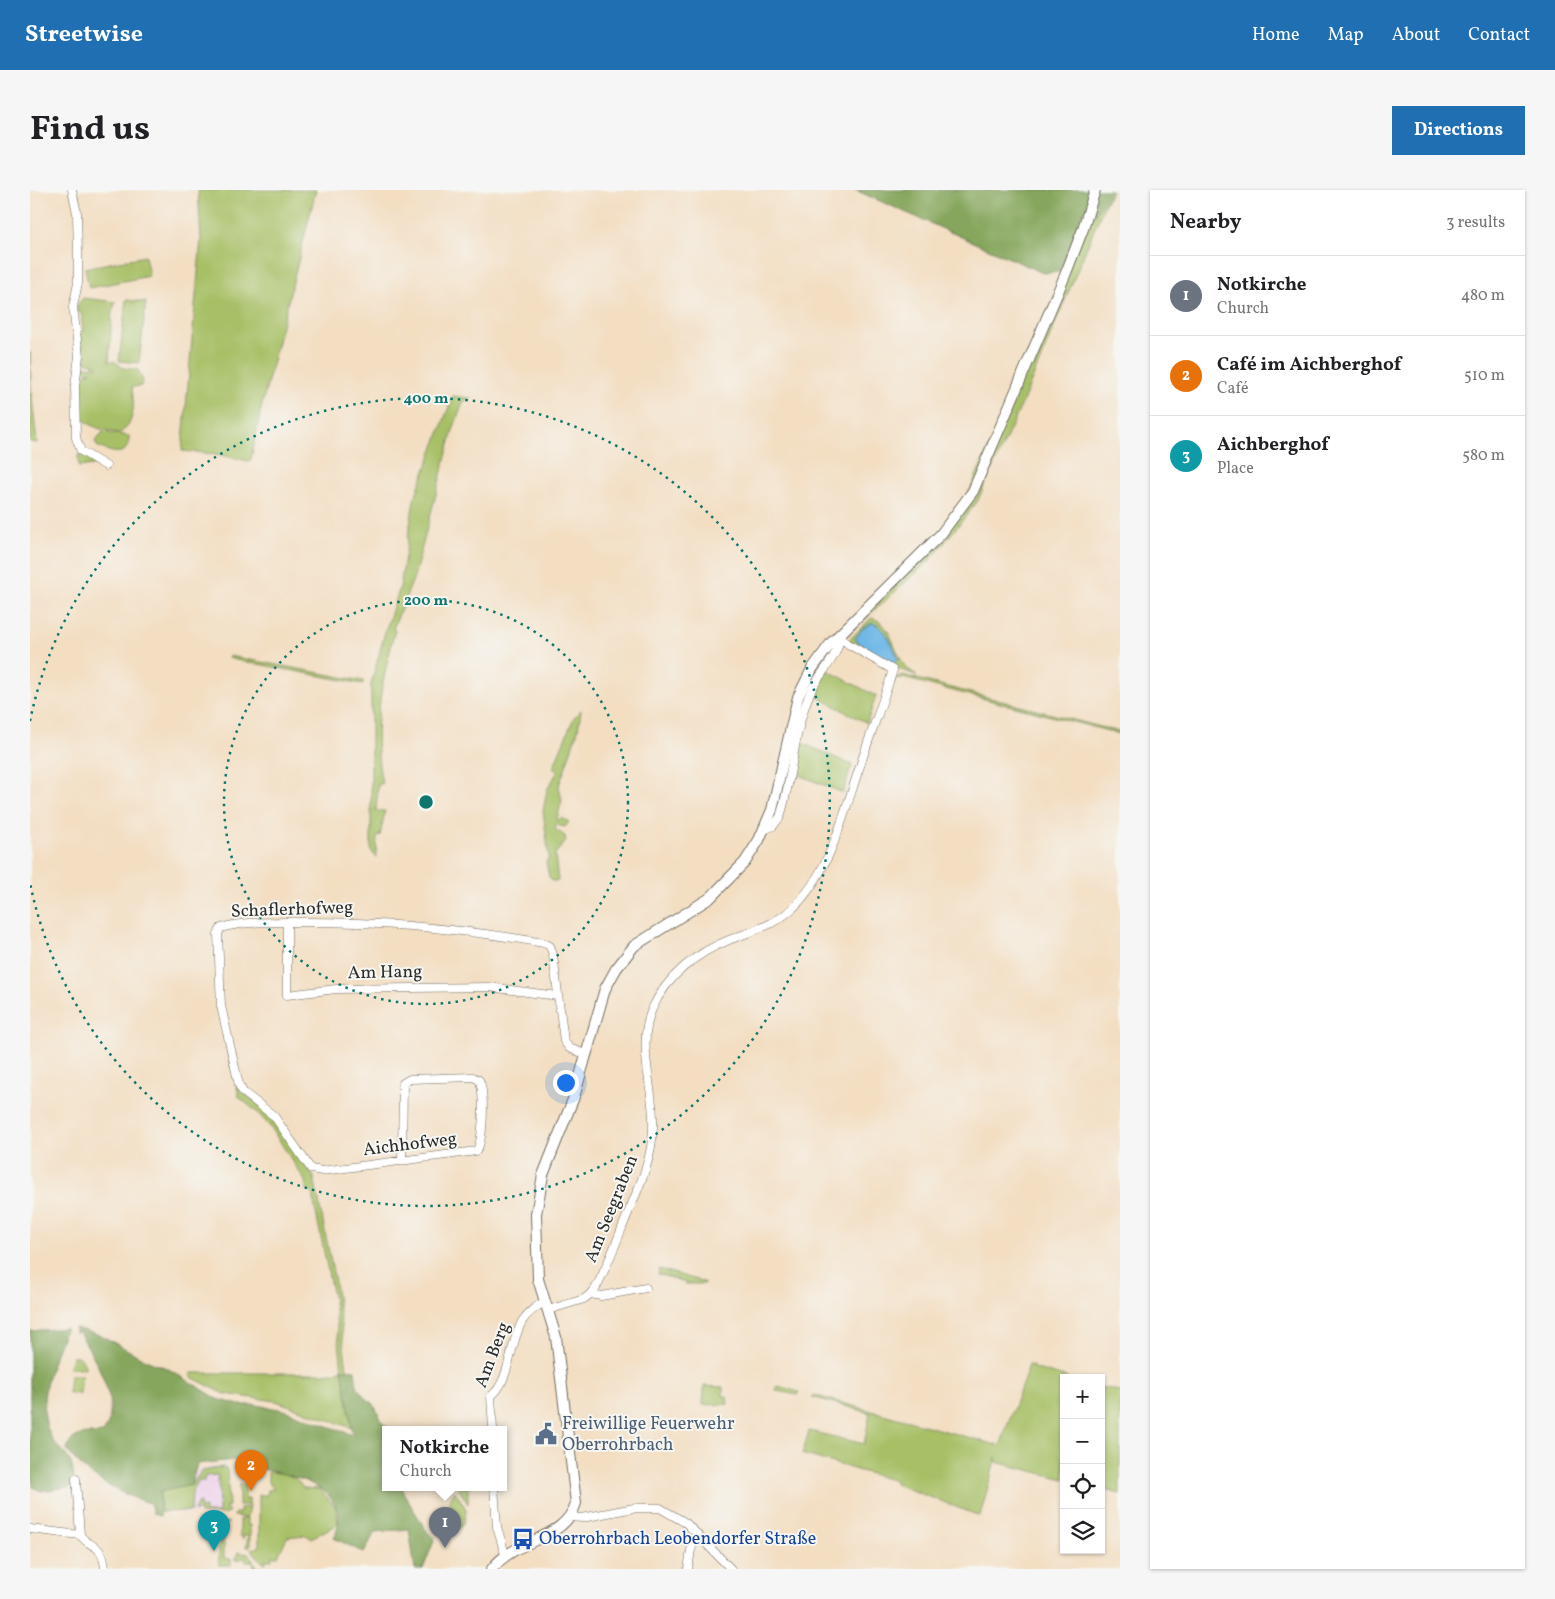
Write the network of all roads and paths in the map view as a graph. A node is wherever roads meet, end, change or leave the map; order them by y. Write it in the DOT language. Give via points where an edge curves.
graph roads {
  1 [pos="72,190"];
  2 [pos="1095,190"];
  3 [pos="106,466"];
  4 [pos="839,636"];
  5 [pos="287,922"];
  6 [pos="557,996"];
  7 [pos="585,1054"];
  8 [pos="402,1161"];
  9 [pos="316,1170"];
  10 [pos="646,1288"];
  11 [pos="591,1294"];
  12 [pos="546,1306"];
  13 [pos="492,1426"];
  14 [pos="76,1480"];
  15 [pos="494,1491"];
  16 [pos="571,1517"];
  17 [pos="30,1529"];
  18 [pos="698,1534"];
  19 [pos="80,1535"];
  20 [pos="505,1554"];
  21 [pos="105,1569"];
  22 [pos="492,1569"];
  23 [pos="688,1569"];
  24 [pos="731,1569"];
  1 -- 3 [label="street" via="77,213 78,254 78,283 73,307 79,356 75,386 76,438 81,451"];
  2 -- 4 [label="main road" via="1066,272 973,491 941,534"];
  4 -- 7 [label="main road" via="821,655 803,686 775,802 764,830 745,862 716,892 644,939 624,957 605,989"];
  4 -- 11 [label="street, Am Seegraben" via="893,670 837,832 810,888 793,908 766,928 715,946 680,970 660,995 647,1026 646,1064 653,1110 651,1151 611,1255"];
  5 -- 6 [label="street, Schaflerhofweg" via="446,928 541,942 550,946"];
  5 -- 6 [label="street, Am Hang" via="287,995 336,989 489,987"];
  5 -- 9 [label="street, Schaflerhofweg" via="219,929 220,999 241,1090 274,1116 305,1161"];
  6 -- 7 [label="street" via="565,1044"];
  7 -- 12 [label="main road" via="574,1097 537,1198 536,1262"];
  8 -- 8 [label="street, Aichhofweg" via="478,1149 481,1143 482,1090 479,1080 473,1076 410,1079 403,1083"];
  8 -- 9 [label="street, Aichhofweg"];
  10 -- 11 [label="street" via="601,1296"];
  11 -- 12 [label="street" via="584,1299"];
  12 -- 13 [label="street, Am Berg" via="531,1310 522,1322 499,1388 491,1396"];
  12 -- 16 [label="main road" via="556,1337 577,1496"];
  14 -- 19 [label="street"];
  15 -- 20 [label="street" via="497,1527"];
  16 -- 18 [label="street" via="582,1518 634,1508 660,1508"];
  16 -- 20 [label="main road" via="555,1530"];
  17 -- 19 [label="street"];
  18 -- 23 [label="street"];
  18 -- 24 [label="street"];
  19 -- 21 [label="street" via="97,1547"];
  20 -- 22 [label="main road"];
}
